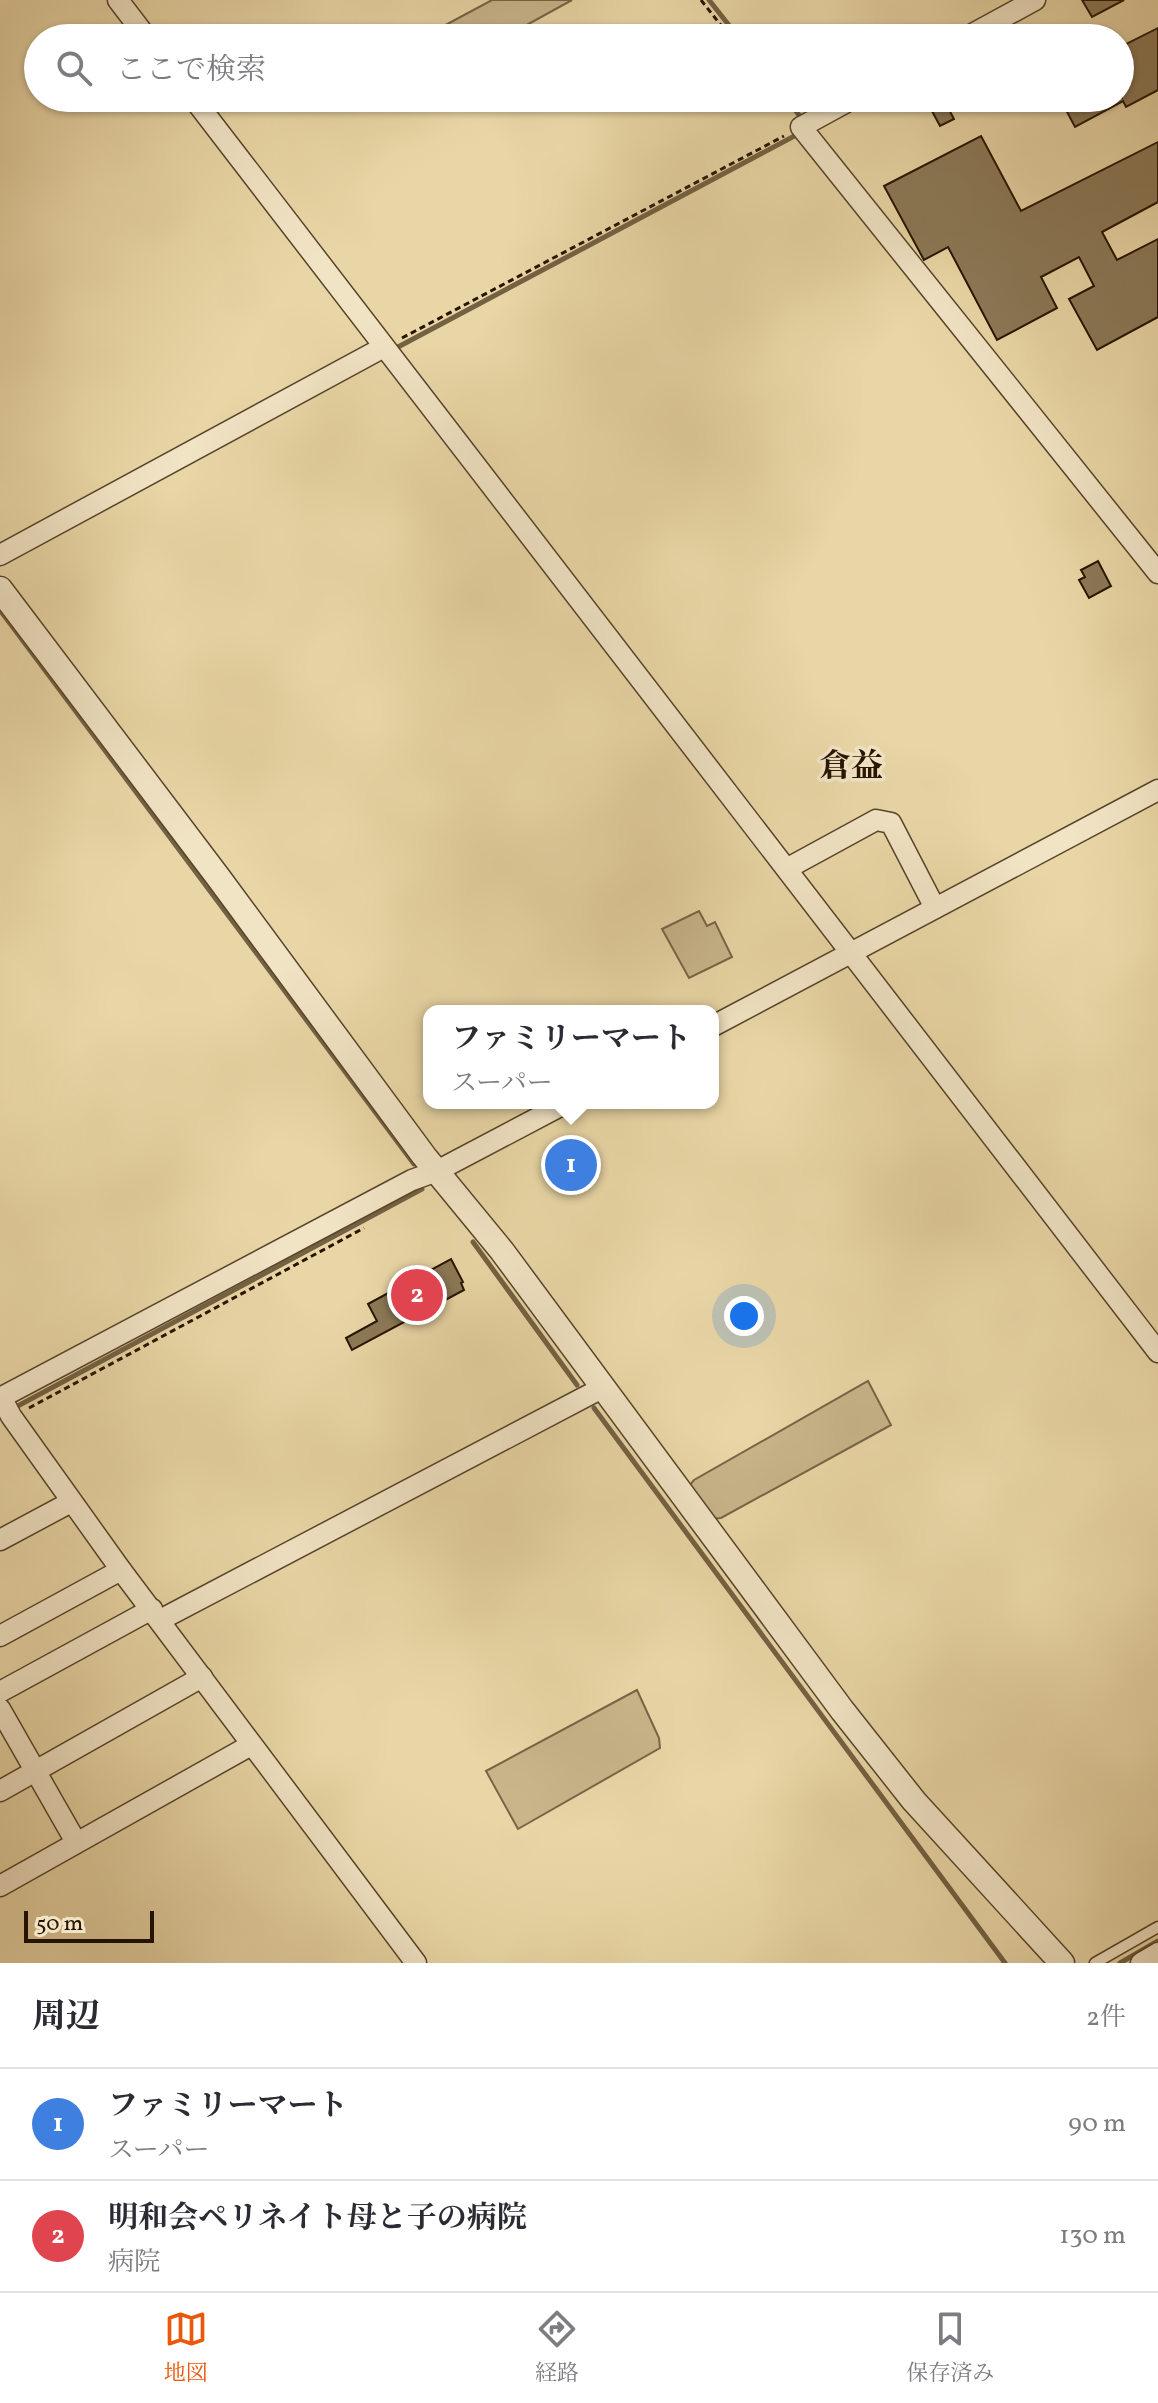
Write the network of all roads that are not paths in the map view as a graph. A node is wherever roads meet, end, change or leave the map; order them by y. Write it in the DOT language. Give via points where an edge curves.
graph roads {
  1 [pos="118,0"];
  2 [pos="1035,0"];
  3 [pos="136,24"];
  4 [pos="991,24"];
  5 [pos="204,112"];
  6 [pos="832,112"];
  7 [pos="384,347"];
  8 [pos="0,555"];
  9 [pos="1158,573"];
  10 [pos="0,589"];
  11 [pos="1158,790"];
  12 [pos="788,868"];
  13 [pos="935,908"];
  14 [pos="855,956"];
  15 [pos="719,1023"];
  16 [pos="555,1109"];
  17 [pos="437,1171"];
  18 [pos="1156,1345"];
  19 [pos="602,1388"];
  20 [pos="6,1407"];
  21 [pos="66,1504"];
  22 [pos="0,1540"];
  23 [pos="117,1573"];
  24 [pos="156,1615"];
  25 [pos="0,1636"];
  26 [pos="197,1680"];
  27 [pos="0,1692"];
  28 [pos="0,1709"];
  29 [pos="246,1747"];
  30 [pos="36,1771"];
  31 [pos="0,1791"];
  32 [pos="76,1842"];
  33 [pos="0,1886"];
  34 [pos="1158,1927"];
  35 [pos="1158,1953"];
  36 [pos="416,1963"];
  37 [pos="1062,1963"];
  38 [pos="1095,1963"];
  39 [pos="1141,1963"];
  1 -- 3 [label="street"];
  2 -- 4 [label="street"];
  5 -- 7 [label="street"];
  6 -- 9 [label="street" via="803,130"];
  7 -- 8 [label="street"];
  7 -- 12 [label="street"];
  10 -- 17 [label="street"];
  11 -- 13 [label="street"];
  12 -- 13 [label="street" via="876,820 891,823"];
  12 -- 14 [label="street"];
  13 -- 14 [label="street"];
  14 -- 15 [label="street"];
  14 -- 18 [label="street"];
  16 -- 17 [label="street"];
  17 -- 19 [label="street"];
  17 -- 20 [label="street" via="412,1180"];
  19 -- 24 [label="street"];
  19 -- 37 [label="street" via="914,1801"];
  20 -- 21 [label="street"];
  21 -- 22 [label="street"];
  21 -- 23 [label="street"];
  23 -- 24 [label="street"];
  23 -- 25 [label="street"];
  24 -- 26 [label="street"];
  24 -- 27 [label="street"];
  26 -- 29 [label="street"];
  26 -- 30 [label="street"];
  28 -- 30 [label="street"];
  29 -- 32 [label="street"];
  29 -- 36 [label="street" via="334,1852"];
  30 -- 31 [label="street"];
  30 -- 32 [label="street"];
  32 -- 33 [label="street"];
  34 -- 38 [label="lane"];
  35 -- 39 [label="street"];
}
